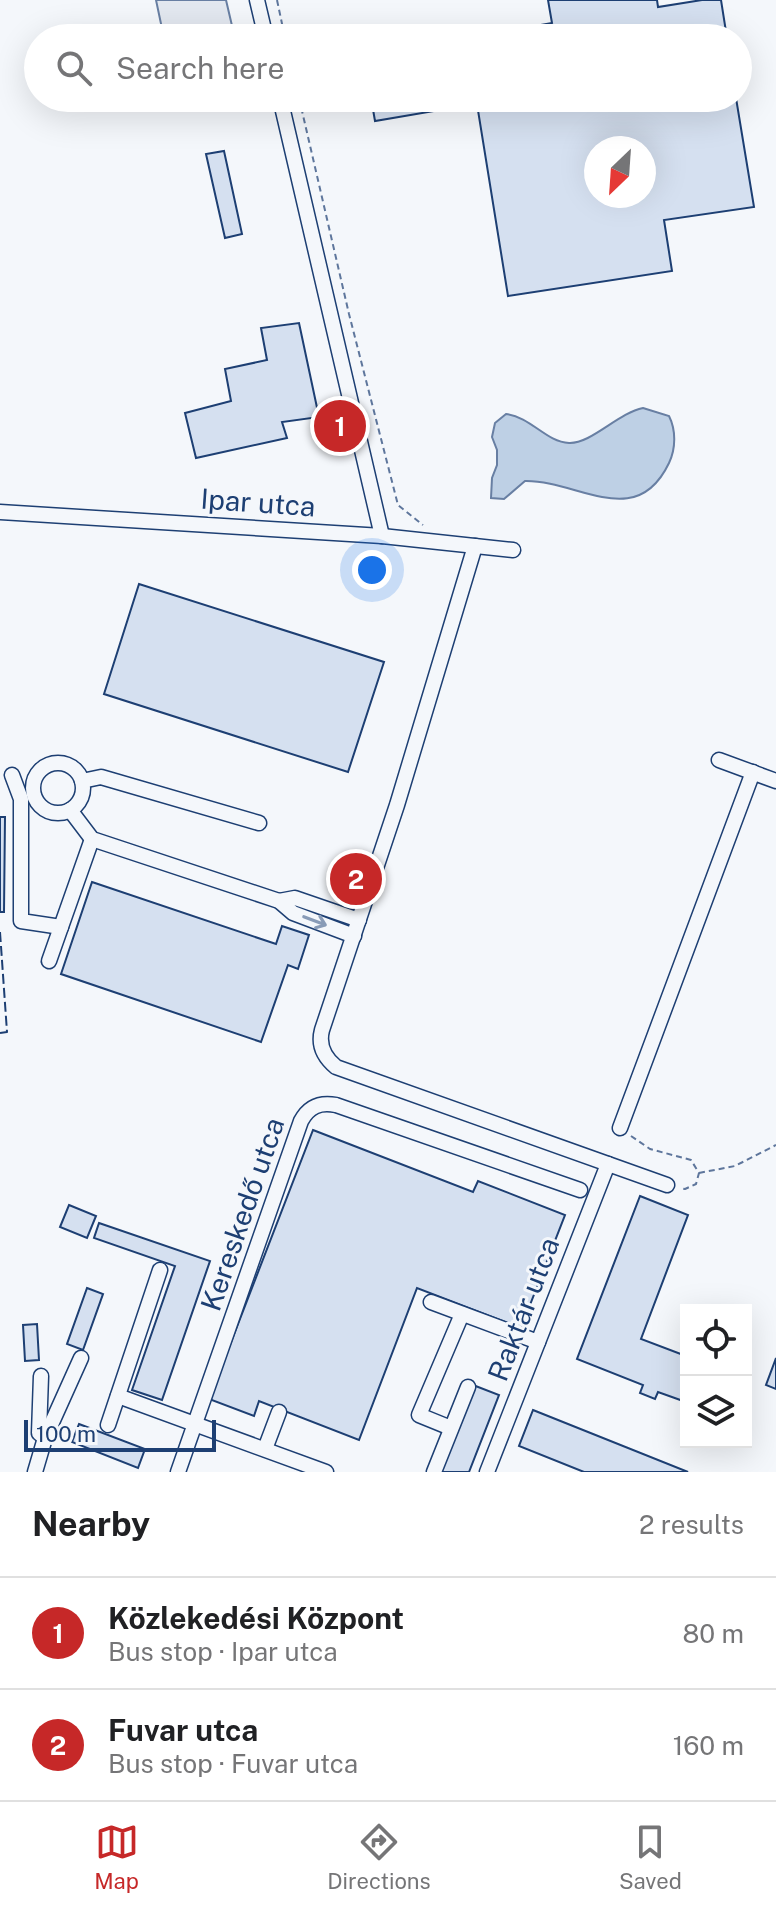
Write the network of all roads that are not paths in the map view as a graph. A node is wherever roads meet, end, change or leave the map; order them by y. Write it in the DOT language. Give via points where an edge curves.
graph roads {
  1 [pos="257,0"];
  2 [pos="263,24"];
  3 [pos="283,112"];
  4 [pos="0,512"];
  5 [pos="382,536"];
  6 [pos="475,546"];
  7 [pos="513,550"];
  8 [pos="719,760"];
  9 [pos="753,772"];
  10 [pos="6,774"];
  11 [pos="34,778"];
  12 [pos="82,781"];
  13 [pos="776,781"];
  14 [pos="42,808"];
  15 [pos="70,810"];
  16 [pos="259,823"];
  17 [pos="22,837"];
  18 [pos="92,839"];
  19 [pos="279,901"];
  20 [pos="359,920"];
  21 [pos="61,927"];
  22 [pos="354,936"];
  23 [pos="49,961"];
  24 [pos="620,1128"];
  25 [pos="608,1164"];
  26 [pos="667,1185"];
  27 [pos="580,1190"];
  28 [pos="160,1270"];
  29 [pos="431,1302"];
  30 [pos="462,1314"];
  31 [pos="538,1342"];
  32 [pos="81,1358"];
  33 [pos="41,1376"];
  34 [pos="468,1387"];
  35 [pos="118,1396"];
  36 [pos="279,1412"];
  37 [pos="195,1424"];
  38 [pos="108,1425"];
  39 [pos="451,1428"];
  40 [pos="45,1438"];
  41 [pos="265,1449"];
  42 [pos="35,1472"];
  43 [pos="178,1472"];
  44 [pos="326,1472"];
  45 [pos="434,1472"];
  46 [pos="487,1472"];
  1 -- 2 [label="street"];
  3 -- 5 [label="street"];
  4 -- 5 [label="street, Ipar utca"];
  5 -- 6 [label="street, Ipar utca"];
  6 -- 7 [label="street, Ipar utca"];
  6 -- 20 [label="street"];
  8 -- 9 [label="street"];
  9 -- 13 [label="street"];
  9 -- 24 [label="street"];
  10 -- 11 [label="street"];
  10 -- 17 [label="street" via="21,799"];
  11 -- 12 [label="street" via="42,768 57,763 73,768"];
  11 -- 14 [label="street" via="33,794"];
  12 -- 15 [label="street" via="81,798"];
  12 -- 16 [label="street" via="101,777"];
  14 -- 15 [label="street" via="58,814"];
  14 -- 17 [label="street"];
  15 -- 18 [label="street"];
  17 -- 21 [label="street" via="21,921"];
  18 -- 19 [label="street"];
  18 -- 21 [label="street"];
  19 -- 20 [label="street" via="295,898"];
  19 -- 22 [label="street, one-way" via="293,913"];
  20 -- 22 [label="street"];
  21 -- 23 [label="street"];
  22 -- 25 [label="street" via="320,1038 329,1061"];
  25 -- 26 [label="street"];
  25 -- 31 [label="street, Raktár utca"];
  27 -- 37 [label="street, Kereskedő utca" via="336,1105 310,1108 301,1121"];
  28 -- 35 [label="street"];
  29 -- 30 [label="street"];
  30 -- 31 [label="street"];
  30 -- 39 [label="street" via="419,1415"];
  31 -- 46 [label="street, Raktár utca"];
  32 -- 40 [label="street"];
  33 -- 40 [label="street" via="39,1433"];
  34 -- 39 [label="street"];
  35 -- 37 [label="street"];
  35 -- 38 [label="street"];
  36 -- 41 [label="street"];
  37 -- 41 [label="street"];
  37 -- 43 [label="street, Kereskedő utca"];
  39 -- 45 [label="street"];
  40 -- 42 [label="street"];
  41 -- 44 [label="street"];
}
